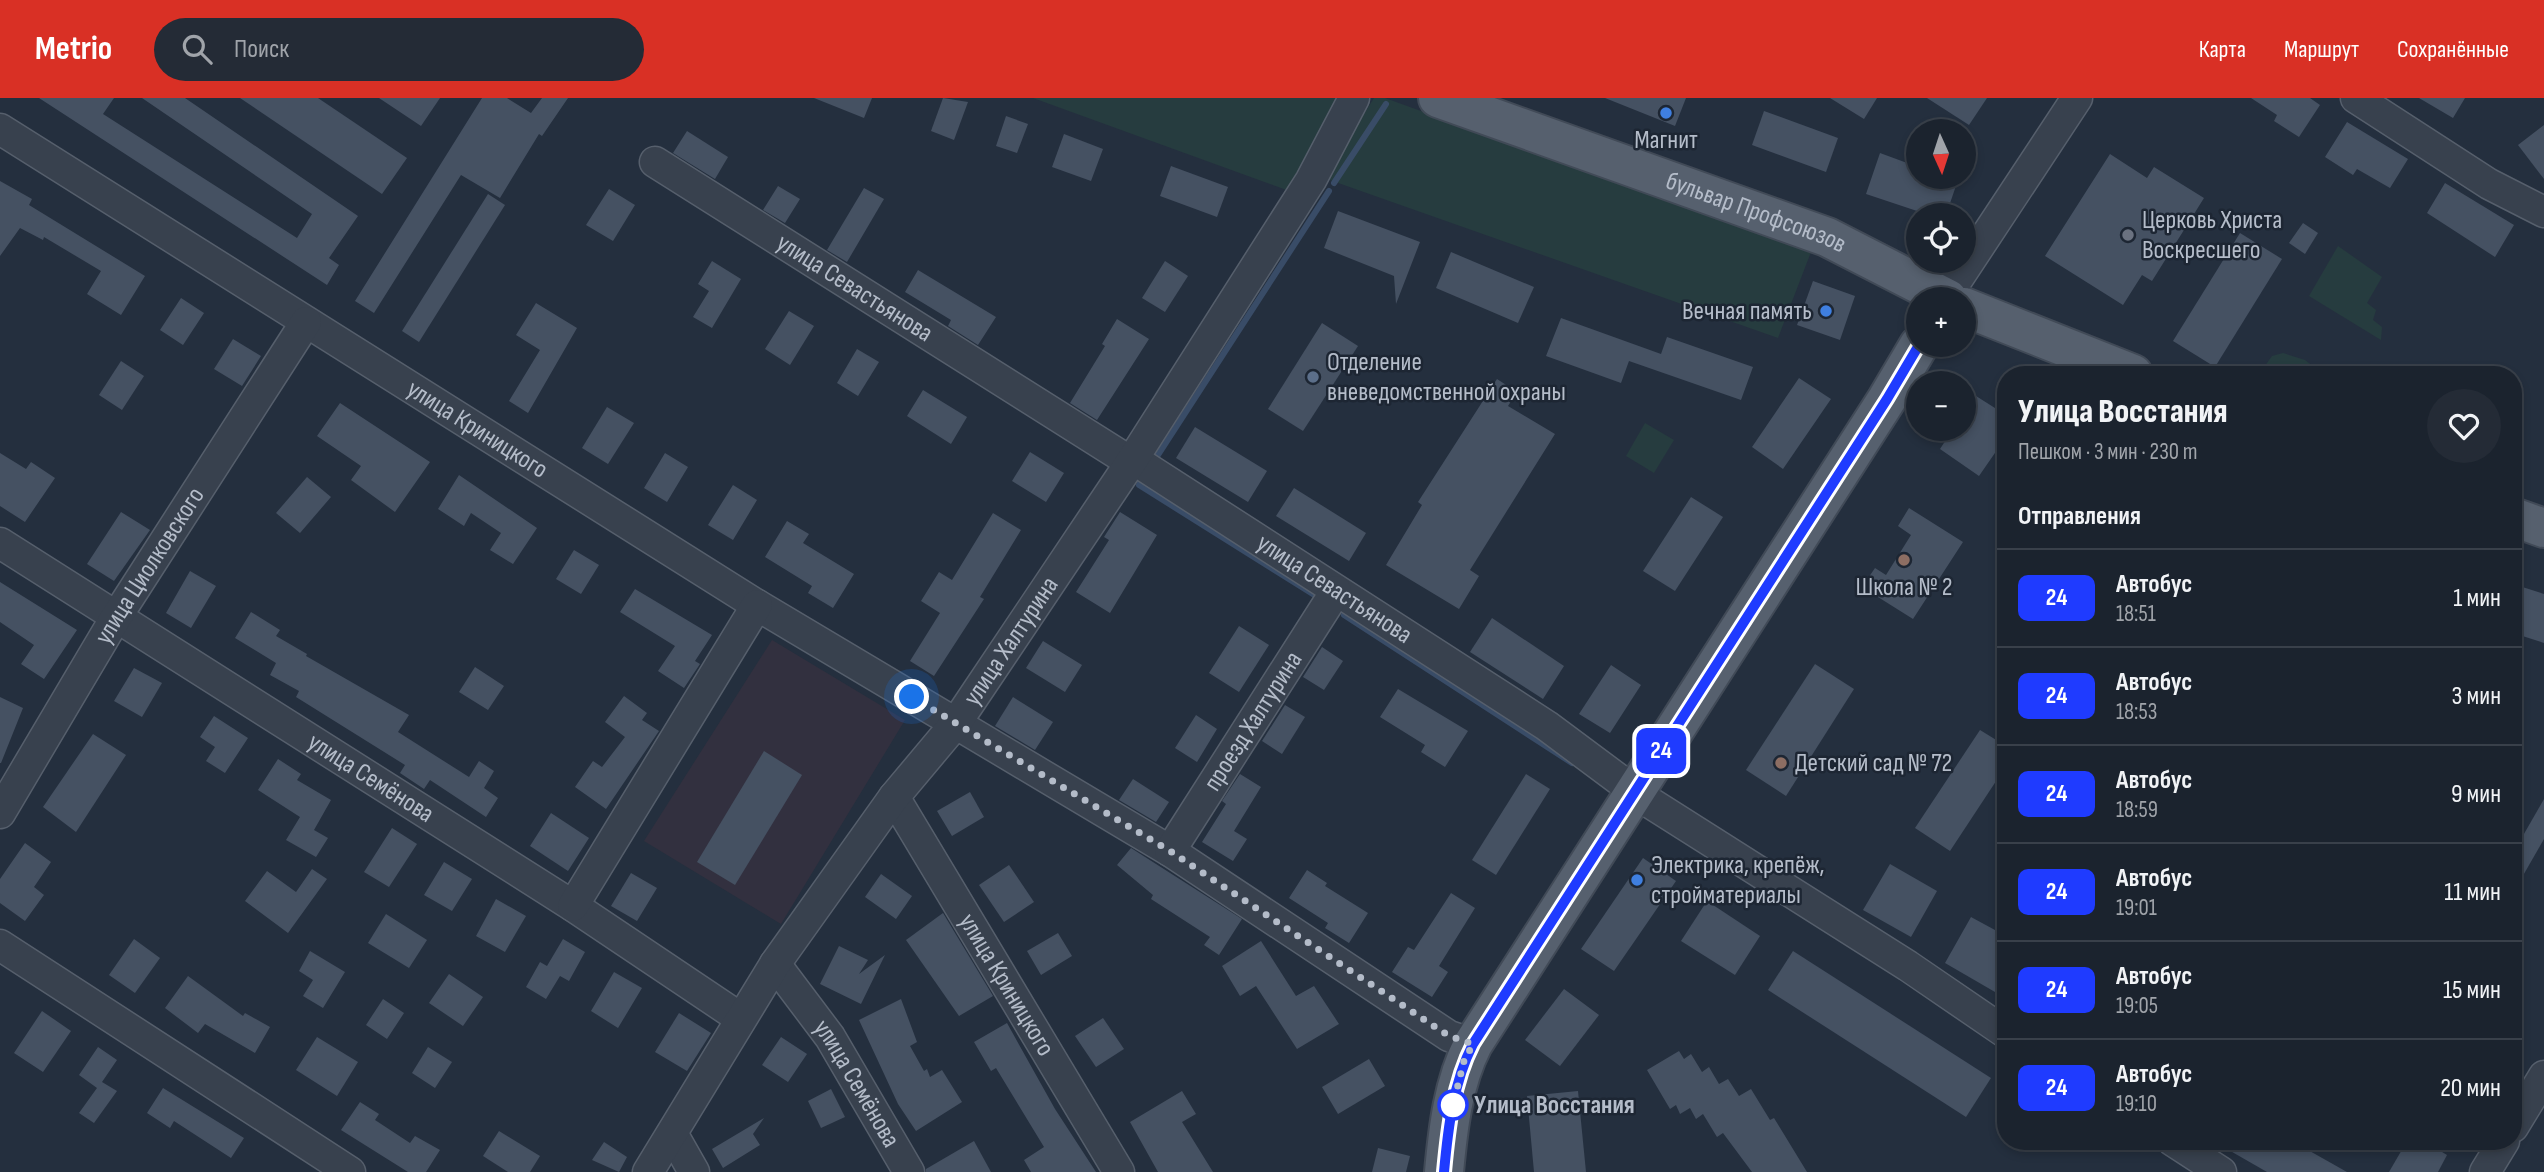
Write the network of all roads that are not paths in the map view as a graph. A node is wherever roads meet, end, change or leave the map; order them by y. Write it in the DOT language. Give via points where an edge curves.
graph roads {
  1 [pos="1354,98"];
  2 [pos="1438,98"];
  3 [pos="2077,98"];
  4 [pos="2375,103"];
  5 [pos="0,129"];
  6 [pos="655,162"];
  7 [pos="2544,212"];
  8 [pos="1923,287"];
  9 [pos="1959,287"];
  10 [pos="1976,311"];
  11 [pos="306,323"];
  12 [pos="1912,357"];
  13 [pos="2113,366"];
  14 [pos="1133,459"];
  15 [pos="2522,520"];
  16 [pos="2544,528"];
  17 [pos="0,543"];
  18 [pos="1336,591"];
  19 [pos="757,605"];
  20 [pos="115,619"];
  21 [pos="956,723"];
  22 [pos="1635,792"];
  23 [pos="894,797"];
  24 [pos="0,813"];
  25 [pos="1170,851"];
  26 [pos="573,906"];
  27 [pos="0,945"];
  28 [pos="775,964"];
  29 [pos="740,1018"];
  30 [pos="1997,1027"];
  31 [pos="1473,1044"];
  32 [pos="2544,1076"];
  33 [pos="2522,1112"];
  34 [pos="673,1135"];
  35 [pos="2187,1150"];
  36 [pos="2499,1150"];
  37 [pos="351,1172"];
  38 [pos="648,1172"];
  39 [pos="694,1172"];
  40 [pos="909,1172"];
  41 [pos="1119,1172"];
  42 [pos="1444,1172"];
  43 [pos="2221,1172"];
  44 [pos="2486,1172"];
  1 -- 14 [label="street, улица Халтурина" via="1311,180"];
  2 -- 8 [label="main road, бульвар Профсоюзов" via="1827,237"];
  3 -- 9 [label="street"];
  4 -- 7 [label="street" via="2489,184"];
  5 -- 11 [label="street, улица Криницкого"];
  6 -- 14 [label="street, улица Севастьянова" via="1121,456"];
  10 -- 13 [label="main road, бульвар Профсоюзов"];
  11 -- 19 [label="street, улица Криницкого"];
  11 -- 20 [label="street, улица Циолковского"];
  12 -- 22 [label="main road"];
  14 -- 18 [label="street, улица Севастьянова"];
  14 -- 21 [label="street, улица Халтурина"];
  15 -- 16 [label="main road"];
  17 -- 20 [label="street, улица Семёнова"];
  18 -- 22 [label="street, улица Севастьянова" via="1547,726"];
  18 -- 25 [label="street, проезд Халтурина"];
  19 -- 21 [label="street, улица Криницкого"];
  19 -- 26 [label="street"];
  20 -- 24 [label="street, улица Циолковского"];
  20 -- 26 [label="street, улица Семёнова"];
  21 -- 23 [label="street, улица Халтурина"];
  21 -- 25 [label="street"];
  22 -- 30 [label="street, улица Севастьянова"];
  22 -- 31 [label="main road"];
  23 -- 28 [label="street, улица Халтурина"];
  23 -- 41 [label="street, улица Криницкого"];
  25 -- 31 [label="street" via="1438,1029"];
  26 -- 29 [label="street, улица Семёнова"];
  27 -- 37 [label="street"];
  28 -- 29 [label="street, улица Халтурина"];
  28 -- 40 [label="street, улица Семёнова" via="830,1037"];
  29 -- 34 [label="street, улица Халтурина"];
  31 -- 42 [label="main road" via="1454,1101"];
  32 -- 33 [label="street"];
  34 -- 38 [label="street, улица Халтурина"];
  34 -- 39 [label="street"];
  35 -- 43 [label="street"];
  36 -- 44 [label="street"];
}
